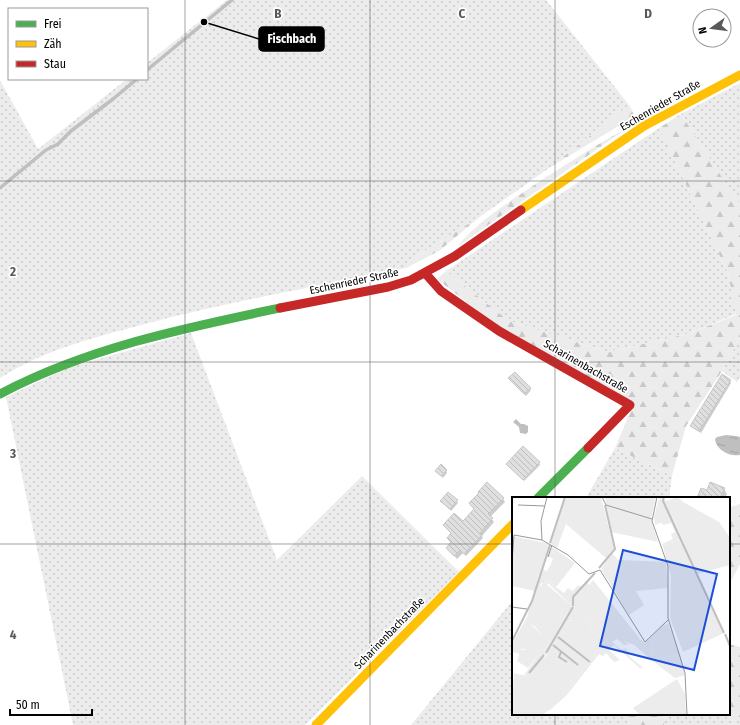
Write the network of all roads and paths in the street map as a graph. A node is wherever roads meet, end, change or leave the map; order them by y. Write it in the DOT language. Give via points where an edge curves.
graph roads {
  1 [pos="740,75"];
  2 [pos="426,273"];
  3 [pos="0,394"];
  4 [pos="539,497"];
  5 [pos="512,525"];
  6 [pos="316,725"];
  1 -- 2 [label="street, Eschenrieder Straße" via="644,126 455,256"];
  2 -- 3 [label="street, Eschenrieder Straße" via="388,287 201,325 110,348 32,376"];
  2 -- 4 [label="street, Scharinenbachstraße" via="442,291 499,330 630,405"];
  5 -- 6 [label="street, Scharinenbachstraße"];
}
